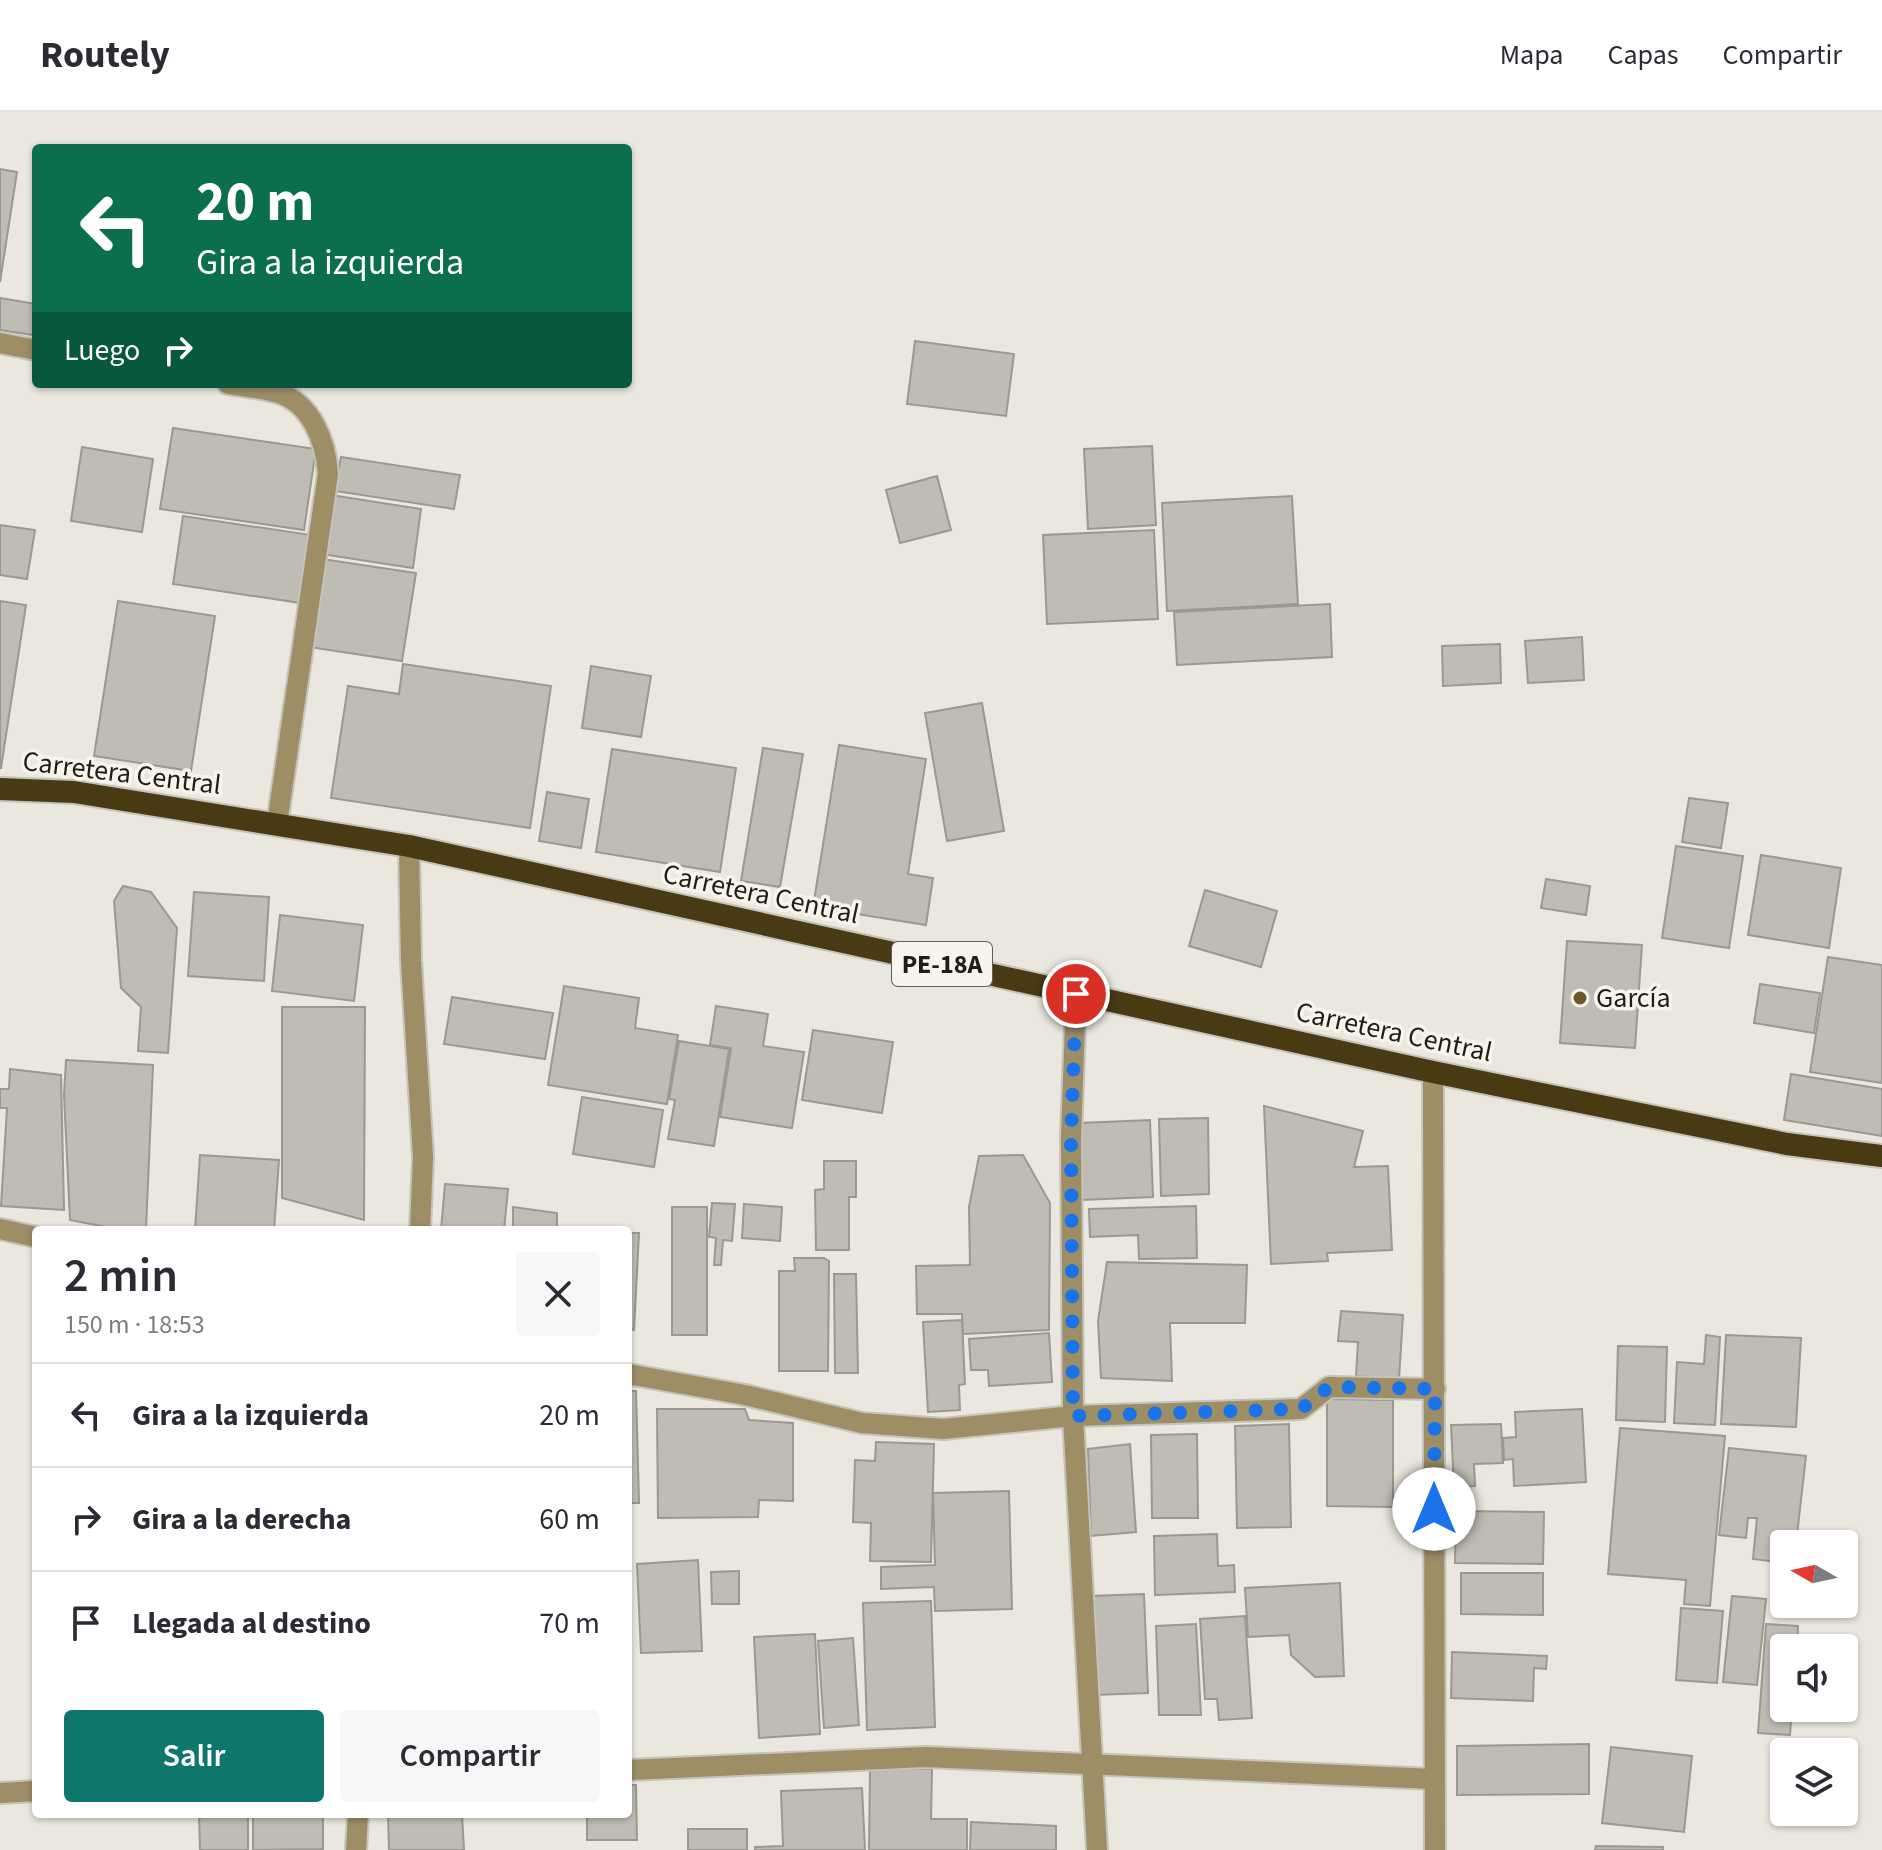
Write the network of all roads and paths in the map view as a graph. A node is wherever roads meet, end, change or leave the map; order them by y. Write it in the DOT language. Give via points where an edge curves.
graph roads {
  1 [pos="0,343"];
  2 [pos="32,349"];
  3 [pos="252,388"];
  4 [pos="0,789"];
  5 [pos="277,824"];
  6 [pos="409,846"];
  7 [pos="1076,994"];
  8 [pos="1433,1072"];
  9 [pos="1882,1156"];
  10 [pos="420,1226"];
  11 [pos="0,1229"];
  12 [pos="32,1236"];
  13 [pos="632,1375"];
  14 [pos="1435,1389"];
  15 [pos="1073,1416"];
  16 [pos="1093,1764"];
  17 [pos="632,1770"];
  18 [pos="1434,1779"];
  19 [pos="32,1791"];
  20 [pos="0,1793"];
  21 [pos="358,1818"];
  22 [pos="356,1850"];
  23 [pos="1097,1850"];
  24 [pos="1435,1850"];
  1 -- 2 [label="street"];
  3 -- 5 [label="street" via="281,393 295,402 316,427 328,474"];
  4 -- 5 [label="highway, Carretera Central / PE-18A" via="74,792"];
  5 -- 6 [label="highway, Carretera Central / PE-18A"];
  6 -- 7 [label="highway, Carretera Central / PE-18A"];
  6 -- 10 [label="street" via="423,1157"];
  7 -- 8 [label="highway, Carretera Central / PE-18A"];
  7 -- 15 [label="street"];
  8 -- 9 [label="highway, Carretera Central / PE-18A" via="1787,1144"];
  8 -- 14 [label="street"];
  11 -- 12 [label="street"];
  13 -- 15 [label="street" via="862,1423 943,1429"];
  14 -- 15 [label="street" via="1329,1387 1301,1409"];
  14 -- 18 [label="street"];
  15 -- 16 [label="street"];
  16 -- 17 [label="street" via="926,1757"];
  16 -- 18 [label="street"];
  16 -- 23 [label="street"];
  18 -- 24 [label="street"];
  19 -- 20 [label="street"];
  21 -- 22 [label="street"];
}
